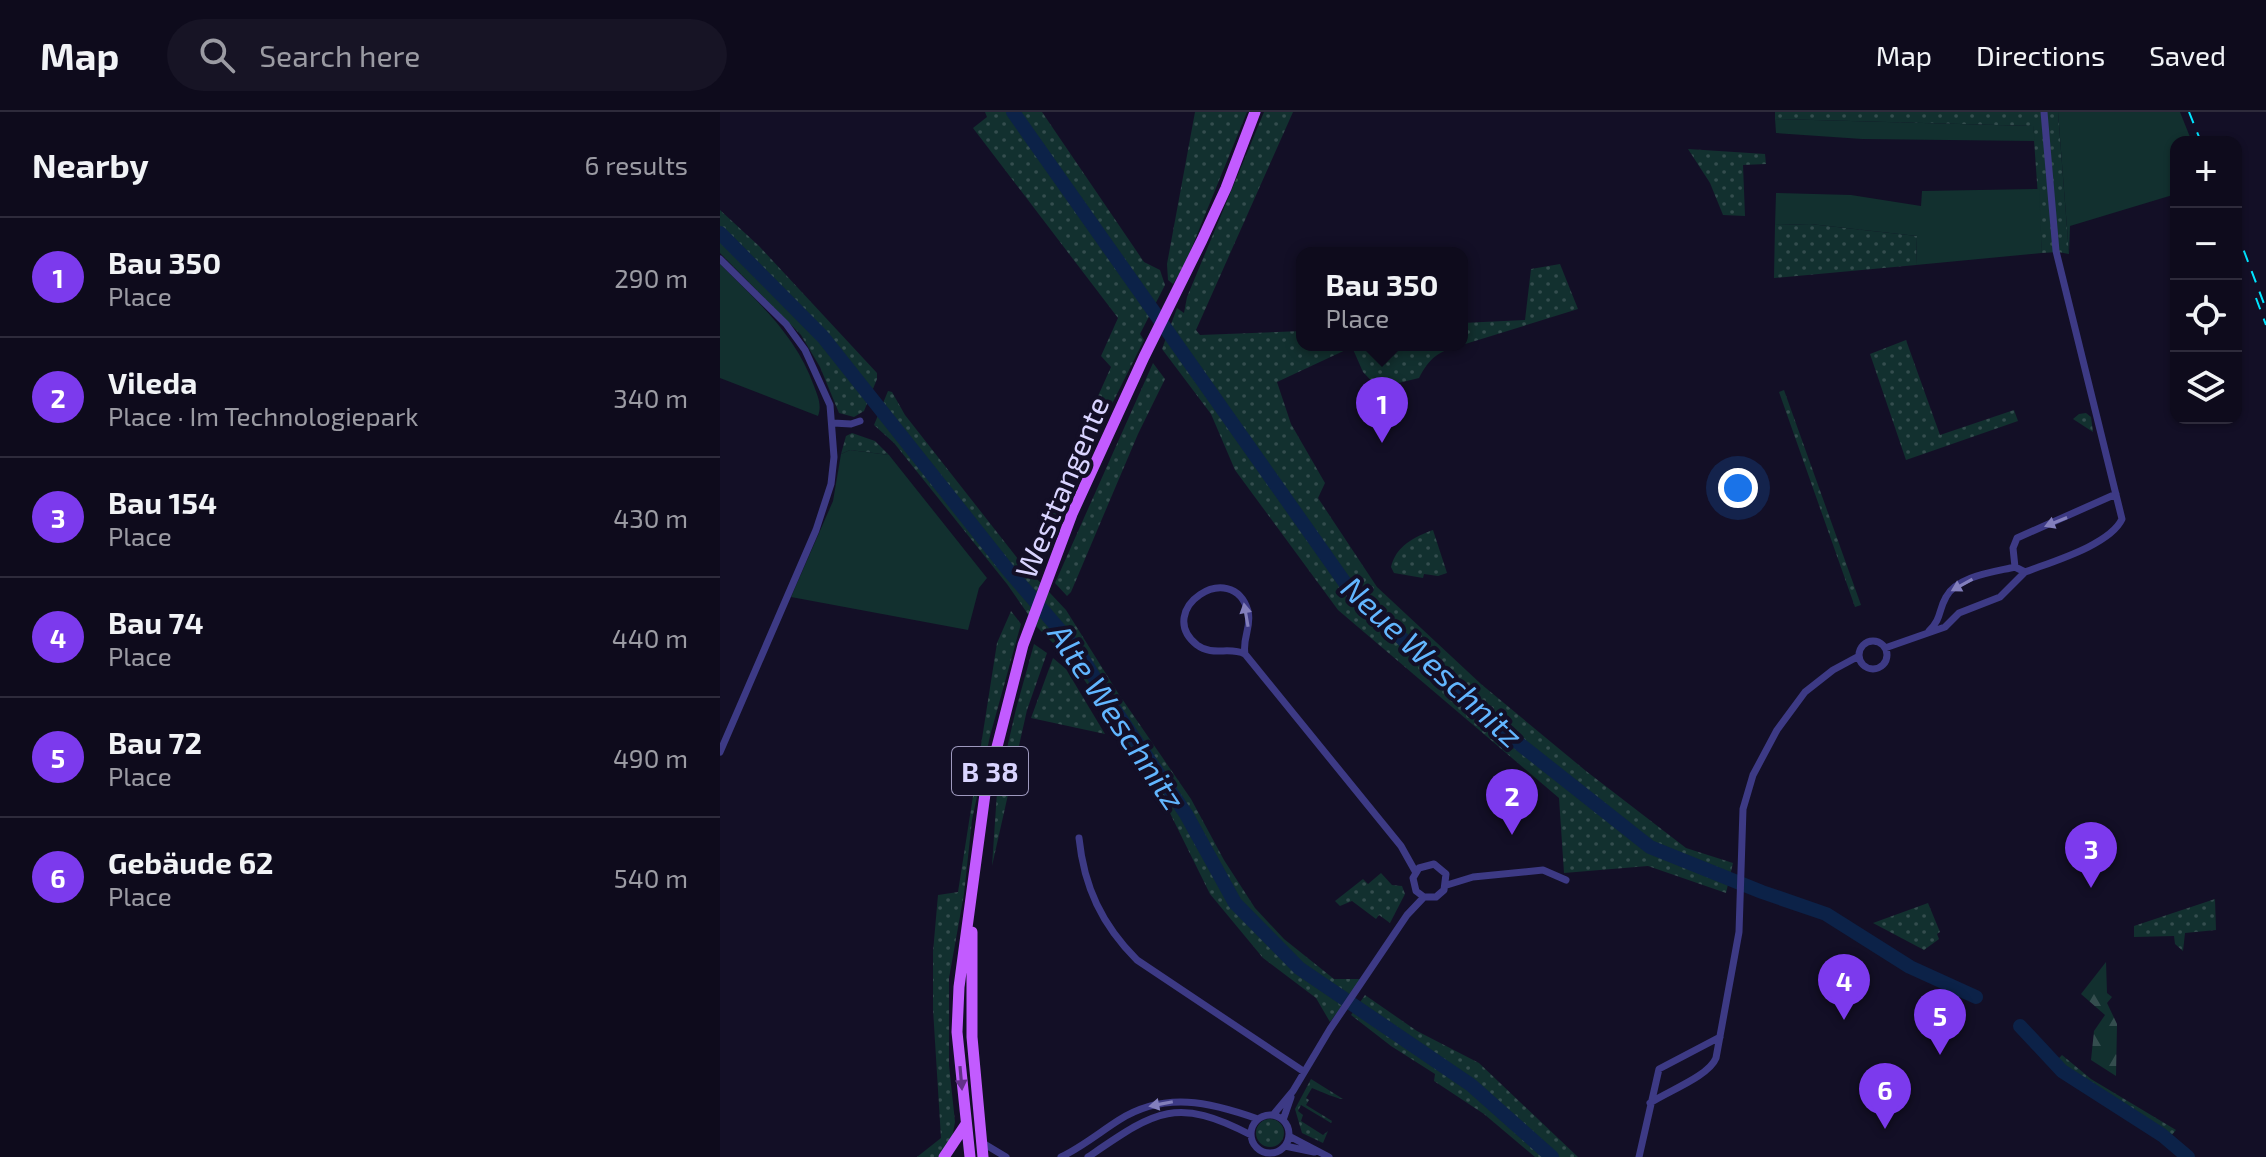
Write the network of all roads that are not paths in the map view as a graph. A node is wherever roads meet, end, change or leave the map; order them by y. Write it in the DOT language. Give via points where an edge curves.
graph roads {
  1 [pos="1255,112"];
  2 [pos="2044,112"];
  3 [pos="720,259"];
  4 [pos="860,421"];
  5 [pos="833,423"];
  6 [pos="2116,494"];
  7 [pos="2015,567"];
  8 [pos="2025,572"];
  9 [pos="1929,631"];
  10 [pos="1885,648"];
  11 [pos="1245,654"];
  12 [pos="1859,656"];
  13 [pos="720,752"];
  14 [pos="1079,838"];
  15 [pos="1401,846"];
  16 [pos="1423,865"];
  17 [pos="1415,871"];
  18 [pos="1446,874"];
  19 [pos="1473,877"];
  20 [pos="1566,880"];
  21 [pos="1447,885"];
  22 [pos="1416,891"];
  23 [pos="1424,897"];
  24 [pos="972,900"];
  25 [pos="1407,915"];
  26 [pos="1720,1037"];
  27 [pos="1303,1071"];
  28 [pos="1293,1091"];
  29 [pos="1650,1103"];
  30 [pos="1273,1115"];
  31 [pos="1258,1119"];
  32 [pos="1283,1120"];
  33 [pos="966,1124"];
  34 [pos="1251,1135"];
  35 [pos="1289,1136"];
  36 [pos="981,1142"];
  37 [pos="1285,1146"];
  38 [pos="1320,1153"];
  39 [pos="1264,1155"];
  40 [pos="1274,1155"];
  41 [pos="944,1157"];
  42 [pos="970,1157"];
  43 [pos="983,1157"];
  44 [pos="1006,1157"];
  45 [pos="1061,1157"];
  46 [pos="1088,1157"];
  47 [pos="1329,1157"];
  48 [pos="1639,1157"];
  1 -- 24 [label="main road, Westtangente / B 38" via="1226,188 1052,563 1023,645 985,794"];
  2 -- 6 [label="street" via="2056,251"];
  3 -- 5 [label="street" via="805,350"];
  4 -- 5 [label="street"];
  5 -- 13 [label="street" via="831,484 816,530"];
  6 -- 7 [label="street, one-way" via="2017,538"];
  6 -- 8 [label="street" via="2122,519 2118,527"];
  7 -- 8 [label="street"];
  7 -- 9 [label="street, one-way" via="1958,585"];
  8 -- 9 [label="street" via="2000,597"];
  9 -- 10 [label="street"];
  10 -- 12 [label="street" via="1867,642"];
  10 -- 12 [label="street" via="1886,658 1877,668 1865,666"];
  11 -- 11 [label="street, one-way" via="1249,618 1240,598 1216,588 1196,596 1186,615 1192,640 1208,650"];
  11 -- 15 [label="street"];
  12 -- 26 [label="street" via="1805,692 1753,775 1743,809 1739,932"];
  14 -- 27 [label="street" via="1092,896 1117,940 1137,960"];
  15 -- 16 [label="street"];
  15 -- 17 [label="street"];
  16 -- 17 [label="street"];
  16 -- 18 [label="street" via="1434,864"];
  17 -- 22 [label="street"];
  18 -- 19 [label="street"];
  18 -- 21 [label="street"];
  19 -- 20 [label="street" via="1543,870"];
  19 -- 21 [label="street"];
  21 -- 23 [label="street" via="1436,897"];
  22 -- 23 [label="street"];
  22 -- 25 [label="street"];
  23 -- 25 [label="street"];
  24 -- 33 [label="main road, Westtangente / B 38, one-way" via="956,1014"];
  24 -- 36 [label="main road, Westtangente / B 38" via="972,1037"];
  25 -- 27 [label="street"];
  26 -- 29 [label="street" via="1710,1069"];
  26 -- 29 [label="street" via="1659,1069"];
  27 -- 28 [label="street"];
  28 -- 30 [label="street"];
  28 -- 32 [label="street"];
  29 -- 48 [label="street"];
  30 -- 31 [label="street"];
  30 -- 32 [label="street"];
  31 -- 34 [label="street"];
  31 -- 45 [label="street, one-way" via="1209,1104 1159,1103 1132,1112"];
  32 -- 35 [label="street"];
  33 -- 41 [label="main road"];
  33 -- 42 [label="main road, Westtangente / B 38"];
  34 -- 39 [label="street"];
  34 -- 46 [label="street" via="1208,1115 1170,1113 1133,1126"];
  35 -- 37 [label="street"];
  35 -- 38 [label="street"];
  36 -- 43 [label="main road, Westtangente / B 38"];
  36 -- 44 [label="street"];
  37 -- 38 [label="street"];
  37 -- 40 [label="street"];
  38 -- 47 [label="street"];
  39 -- 40 [label="street"];
}
